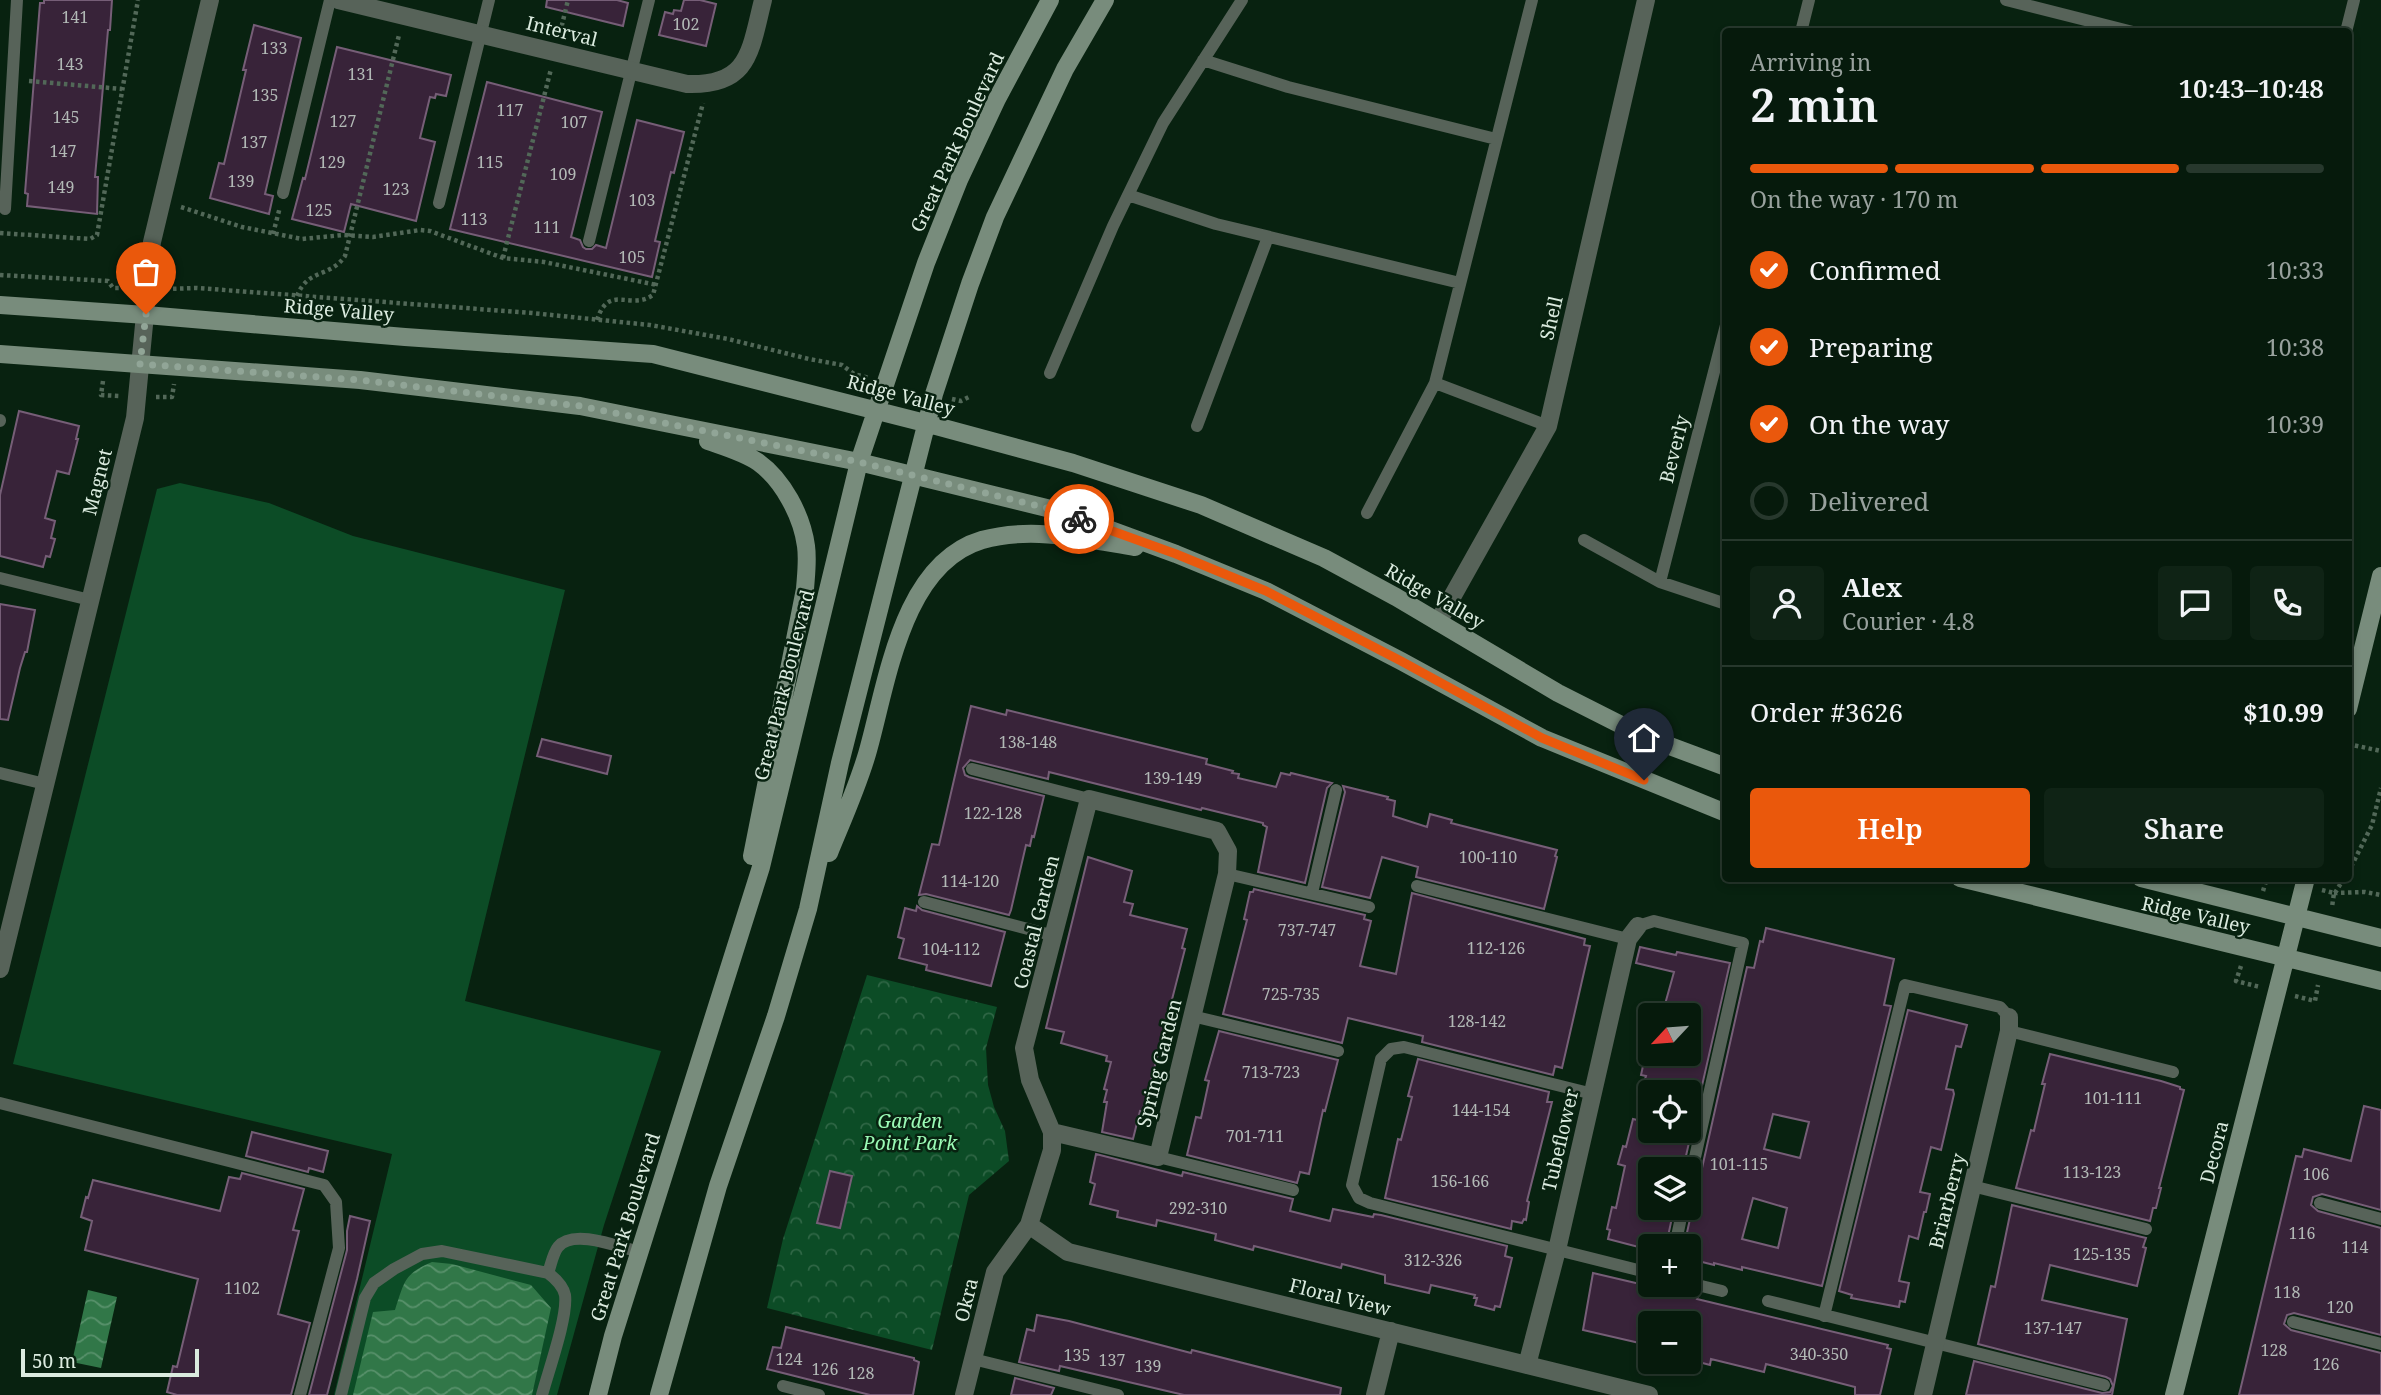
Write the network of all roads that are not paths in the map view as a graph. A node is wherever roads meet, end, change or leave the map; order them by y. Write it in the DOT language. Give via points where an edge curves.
graph roads {
  1 [pos="17,0"];
  2 [pos="210,0"];
  3 [pos="330,0"];
  4 [pos="338,0"];
  5 [pos="489,0"];
  6 [pos="649,0"];
  7 [pos="763,0"];
  8 [pos="1049,0"];
  9 [pos="1104,0"];
  10 [pos="1242,0"];
  11 [pos="1532,0"];
  12 [pos="1646,0"];
  13 [pos="1809,0"];
  14 [pos="2006,0"];
  15 [pos="2354,0"];
  16 [pos="1802,28"];
  17 [pos="2117,28"];
  18 [pos="2347,28"];
  19 [pos="482,33"];
  20 [pos="1203,60"];
  21 [pos="631,70"];
  22 [pos="4,127"];
  23 [pos="1496,139"];
  24 [pos="283,193"];
  25 [pos="1128,195"];
  26 [pos="439,203"];
  27 [pos="5,209"];
  28 [pos="1268,237"];
  29 [pos="589,241"];
  30 [pos="1460,283"];
  31 [pos="0,305"];
  32 [pos="146,314"];
  33 [pos="0,354"];
  34 [pos="1722,354"];
  35 [pos="140,364"];
  36 [pos="1050,373"];
  37 [pos="1719,376"];
  38 [pos="1435,383"];
  39 [pos="877,410"];
  40 [pos="642,418"];
  41 [pos="925,423"];
  42 [pos="1197,426"];
  43 [pos="1548,426"];
  44 [pos="859,462"];
  45 [pos="913,476"];
  46 [pos="1367,513"];
  47 [pos="1584,540"];
  48 [pos="1176,554"];
  49 [pos="2381,576"];
  50 [pos="0,578"];
  51 [pos="1660,582"];
  52 [pos="90,600"];
  53 [pos="1722,603"];
  54 [pos="1438,622"];
  55 [pos="2352,693"];
  56 [pos="1722,765"];
  57 [pos="972,769"];
  58 [pos="0,773"];
  59 [pos="44,784"];
  60 [pos="1336,790"];
  61 [pos="1089,799"];
  62 [pos="1722,811"];
  63 [pos="1227,874"];
  64 [pos="1976,882"];
  65 [pos="2156,882"];
  66 [pos="2305,882"];
  67 [pos="1417,886"];
  68 [pos="1312,893"];
  69 [pos="924,902"];
  70 [pos="1368,907"];
  71 [pos="807,909"];
  72 [pos="2296,919"];
  73 [pos="1633,933"];
  74 [pos="1055,936"];
  75 [pos="2381,938"];
  76 [pos="2286,958"];
  77 [pos="1,963"];
  78 [pos="730,967"];
  79 [pos="2381,981"];
  80 [pos="1192,1016"];
  81 [pos="2009,1024"];
  82 [pos="1338,1051"];
  83 [pos="2173,1072"];
  84 [pos="1593,1094"];
  85 [pos="0,1104"];
  86 [pos="1052,1132"];
  87 [pos="1158,1157"];
  88 [pos="1695,1157"];
  89 [pos="1972,1186"];
  90 [pos="1293,1189"];
  91 [pos="2320,1203"];
  92 [pos="2381,1219"];
  93 [pos="1029,1225"];
  94 [pos="2146,1229"];
  95 [pos="1557,1250"];
  96 [pos="639,1252"];
  97 [pos="1638,1270"];
  98 [pos="548,1273"];
  99 [pos="1701,1286"];
  100 [pos="1722,1291"];
  101 [pos="1768,1301"];
  102 [pos="1824,1316"];
  103 [pos="2293,1322"];
  104 [pos="1391,1331"];
  105 [pos="1935,1343"];
  106 [pos="2381,1345"];
  107 [pos="973,1359"];
  108 [pos="1527,1365"];
  109 [pos="2104,1385"];
  110 [pos="783,1386"];
  111 [pos="300,1395"];
  112 [pos="341,1395"];
  113 [pos="542,1395"];
  114 [pos="598,1395"];
  115 [pos="659,1395"];
  116 [pos="819,1395"];
  117 [pos="964,1395"];
  118 [pos="1118,1395"];
  119 [pos="1375,1395"];
  120 [pos="1649,1395"];
  121 [pos="1923,1395"];
  122 [pos="2174,1395"];
  1 -- 22 [label="lane"];
  2 -- 32 [label="street, Magnet" via="152,242"];
  3 -- 24 [label="lane"];
  4 -- 19 [label="street, Interval"];
  5 -- 19 [label="lane"];
  6 -- 21 [label="lane"];
  7 -- 21 [label="street, Interval" via="750,53 734,75 707,85"];
  8 -- 39 [label="main road, Great Park Boulevard" via="959,180"];
  9 -- 41 [label="main road" via="1065,69 995,217"];
  10 -- 20 [label="lane"];
  11 -- 23 [label="lane"];
  12 -- 43 [label="street, Shell"];
  13 -- 16 [label="lane"];
  14 -- 17 [label="lane"];
  15 -- 18 [label="lane"];
  19 -- 21 [label="street, Interval"];
  19 -- 26 [label="lane"];
  20 -- 23 [label="lane" via="1289,87"];
  20 -- 25 [label="lane" via="1163,123"];
  21 -- 29 [label="lane"];
  22 -- 27 [label="lane"];
  23 -- 30 [label="lane"];
  25 -- 28 [label="lane"];
  25 -- 36 [label="lane"];
  28 -- 30 [label="lane"];
  28 -- 42 [label="lane"];
  30 -- 38 [label="lane"];
  31 -- 32 [label="main road, Ridge Valley"];
  32 -- 35 [label="street, Magnet"];
  32 -- 39 [label="main road, Ridge Valley" via="653,354"];
  33 -- 35 [label="main road"];
  34 -- 37 [label="lane, Beverly"];
  35 -- 40 [label="main road" via="360,380 580,406"];
  35 -- 52 [label="street, Magnet" via="135,418"];
  37 -- 51 [label="lane, Beverly"];
  38 -- 43 [label="lane"];
  38 -- 46 [label="lane"];
  39 -- 41 [label="main road, Ridge Valley"];
  39 -- 44 [label="main road, Great Park Boulevard"];
  40 -- 44 [label="main road"];
  40 -- 78 [label="main road" via="759,463 790,500 806,545 805,589"];
  41 -- 45 [label="main road"];
  41 -- 54 [label="main road, Ridge Valley" via="1073,463 1201,505 1324,558"];
  43 -- 54 [label="street, Shell"];
  44 -- 45 [label="main road"];
  44 -- 78 [label="main road, Great Park Boulevard" via="761,867"];
  45 -- 48 [label="main road" via="1059,511"];
  45 -- 71 [label="main road"];
  47 -- 51 [label="lane"];
  48 -- 62 [label="main road" via="1266,591 1542,738"];
  48 -- 71 [label="main road" via="1056,535 999,536 964,547 947,558 911,607 866,758"];
  49 -- 55 [label="main road"];
  50 -- 52 [label="lane"];
  51 -- 53 [label="lane"];
  52 -- 59 [label="street, Magnet"];
  54 -- 56 [label="main road, Ridge Valley" via="1558,693 1643,736"];
  57 -- 61 [label="lane"];
  58 -- 59 [label="lane"];
  59 -- 77 [label="street, Magnet"];
  60 -- 68 [label="lane"];
  61 -- 63 [label="street" via="1217,831 1228,850"];
  61 -- 74 [label="street, Coastal Garden"];
  63 -- 68 [label="lane"];
  63 -- 80 [label="street, Spring Garden"];
  64 -- 76 [label="main road, Ridge Valley"];
  65 -- 72 [label="main road, Ridge Valley"];
  66 -- 72 [label="main road, Decora"];
  67 -- 73 [label="lane"];
  68 -- 70 [label="lane"];
  69 -- 74 [label="lane"];
  71 -- 115 [label="main road" via="714,1199"];
  72 -- 75 [label="main road, Ridge Valley"];
  72 -- 76 [label="main road, Decora"];
  73 -- 84 [label="street, Tubeflower"];
  73 -- 88 [label="lane" via="1654,921 1743,943"];
  74 -- 86 [label="street, Coastal Garden" via="1024,1048 1030,1080"];
  76 -- 79 [label="main road, Ridge Valley"];
  76 -- 122 [label="main road, Decora"];
  78 -- 96 [label="main road, Great Park Boulevard"];
  80 -- 82 [label="lane"];
  80 -- 87 [label="street, Spring Garden"];
  81 -- 83 [label="lane"];
  81 -- 89 [label="street, Briarberry"];
  81 -- 102 [label="lane" via="2000,1007 1905,985"];
  84 -- 95 [label="street, Tubeflower"];
  84 -- 95 [label="lane" via="1404,1047 1391,1049 1381,1059 1352,1185 1359,1198"];
  85 -- 111 [label="lane" via="324,1185 336,1202 339,1248"];
  86 -- 87 [label="street, Spring Garden"];
  86 -- 93 [label="street" via="1052,1150"];
  87 -- 90 [label="lane"];
  89 -- 94 [label="lane"];
  89 -- 105 [label="street, Briarberry"];
  91 -- 92 [label="lane"];
  93 -- 104 [label="street, Floral View" via="1068,1252"];
  93 -- 107 [label="street, Okra" via="995,1272"];
  95 -- 97 [label="lane"];
  95 -- 108 [label="street, Tubeflower"];
  96 -- 98 [label="lane" via="579,1237 567,1239 557,1248"];
  96 -- 114 [label="main road, Great Park Boulevard"];
  98 -- 112 [label="lane" via="442,1251 422,1254 394,1269 374,1283 365,1298"];
  98 -- 113 [label="lane" via="565,1294 565,1310"];
  99 -- 100 [label="lane"];
  101 -- 102 [label="lane"];
  102 -- 105 [label="lane"];
  103 -- 106 [label="lane"];
  104 -- 108 [label="street, Floral View"];
  104 -- 119 [label="street"];
  105 -- 109 [label="lane"];
  105 -- 121 [label="street, Briarberry"];
  107 -- 117 [label="street, Okra"];
  107 -- 118 [label="lane"];
  108 -- 120 [label="street, Floral View"];
  110 -- 116 [label="lane"];
}
